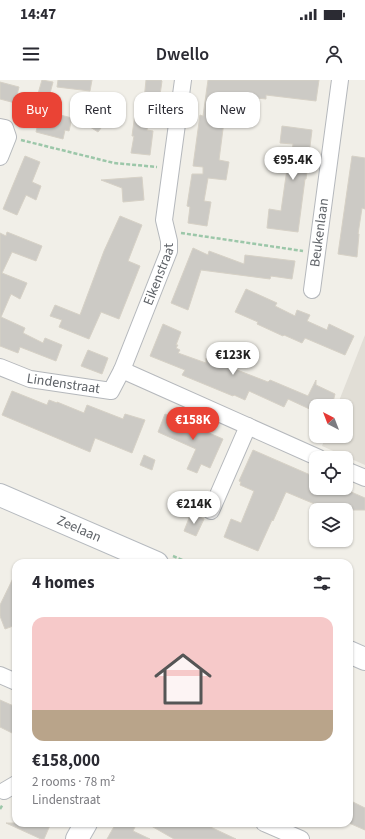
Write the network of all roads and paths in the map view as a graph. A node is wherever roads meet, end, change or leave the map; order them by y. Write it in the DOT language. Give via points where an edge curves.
graph roads {
  1 [pos="183,80"];
  2 [pos="340,80"];
  3 [pos="4,132"];
  4 [pos="0,157"];
  5 [pos="171,168"];
  6 [pos="167,231"];
  7 [pos="317,253"];
  8 [pos="312,290"];
  9 [pos="0,367"];
  10 [pos="122,370"];
  11 [pos="248,426"];
  12 [pos="309,453"];
  13 [pos="353,473"];
  14 [pos="365,478"];
  15 [pos="0,495"];
  16 [pos="211,511"];
  17 [pos="162,559"];
  18 [pos="353,654"];
  19 [pos="365,659"];
  20 [pos="0,675"];
  21 [pos="12,680"];
  22 [pos="84,827"];
  23 [pos="273,827"];
  24 [pos="76,839"];
  25 [pos="301,839"];
  1 -- 5 [label="street, Eikenstraat"];
  2 -- 7 [label="street, Beukenlaan"];
  3 -- 4 [label="street"];
  3 -- 5 [label="path" via="114,163"];
  5 -- 6 [label="street, Eikenstraat" via="164,220"];
  6 -- 7 [label="path"];
  6 -- 10 [label="street, Eikenstraat" via="168,257"];
  7 -- 8 [label="street, Beukenlaan"];
  9 -- 10 [label="street, Lindenstraat" via="30,379 112,391"];
  10 -- 11 [label="street"];
  11 -- 12 [label="street"];
  11 -- 16 [label="street"];
  13 -- 14 [label="street"];
  15 -- 17 [label="street, Zeelaan"];
  18 -- 19 [label="street"];
  20 -- 21 [label="street"];
  22 -- 24 [label="street"];
  23 -- 25 [label="street"];
}
